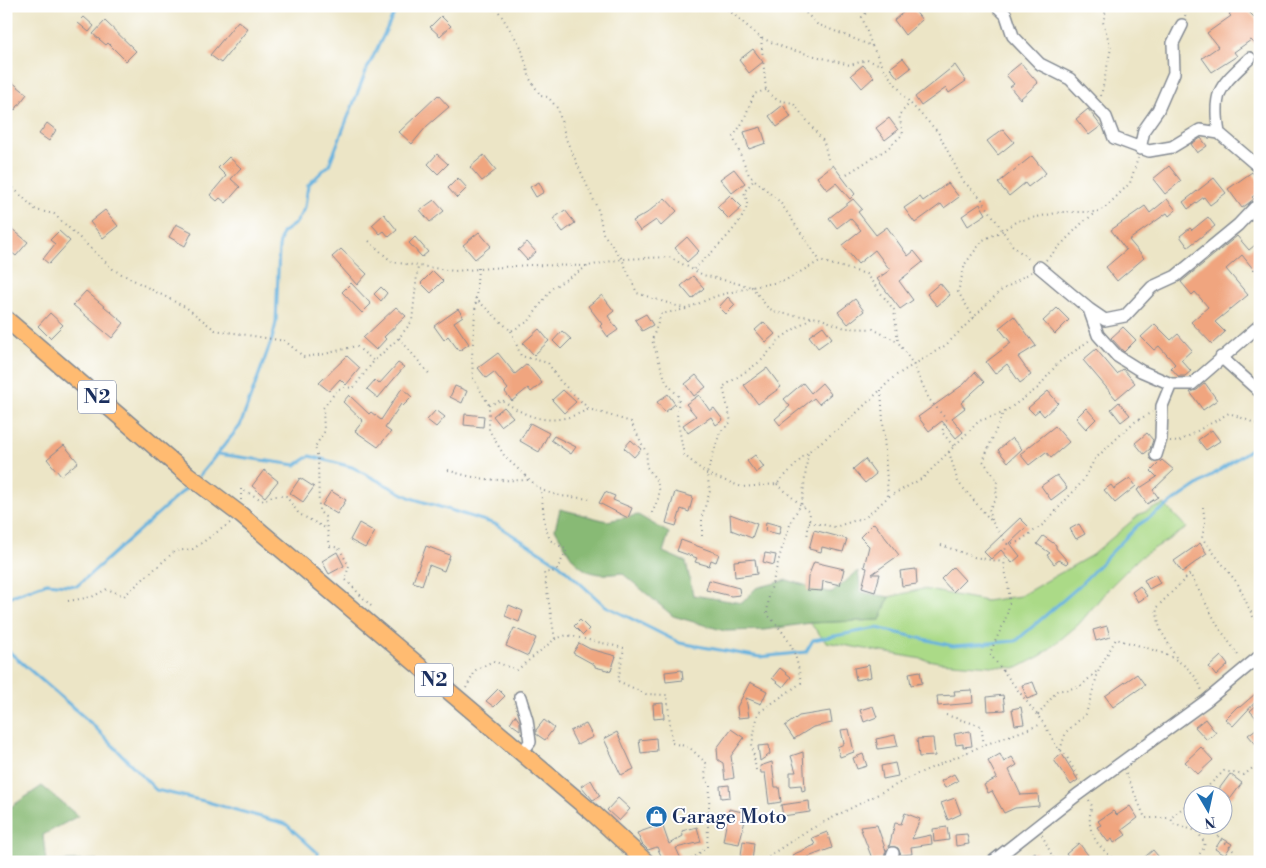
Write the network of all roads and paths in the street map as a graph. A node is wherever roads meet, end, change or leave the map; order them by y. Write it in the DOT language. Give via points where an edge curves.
graph roads {
  1 [pos="724,6"];
  2 [pos="887,6"];
  3 [pos="997,6"];
  4 [pos="1107,6"];
  5 [pos="499,12"];
  6 [pos="806,13"];
  7 [pos="1182,26"];
  8 [pos="761,38"];
  9 [pos="872,46"];
  10 [pos="1250,58"];
  11 [pos="883,66"];
  12 [pos="766,90"];
  13 [pos="910,103"];
  14 [pos="1098,109"];
  15 [pos="1218,133"];
  16 [pos="1140,149"];
  17 [pos="828,159"];
  18 [pos="1260,168"];
  19 [pos="847,174"];
  20 [pos="754,180"];
  21 [pos="6,181"];
  22 [pos="1260,207"];
  23 [pos="1097,212"];
  24 [pos="1002,231"];
  25 [pos="369,240"];
  26 [pos="622,259"];
  27 [pos="820,261"];
  28 [pos="418,266"];
  29 [pos="588,266"];
  30 [pos="1039,267"];
  31 [pos="478,268"];
  32 [pos="693,270"];
  33 [pos="752,287"];
  34 [pos="474,298"];
  35 [pos="686,309"];
  36 [pos="1089,309"];
  37 [pos="812,317"];
  38 [pos="974,318"];
  39 [pos="6,319"];
  40 [pos="1260,325"];
  41 [pos="512,331"];
  42 [pos="1098,334"];
  43 [pos="399,338"];
  44 [pos="898,342"];
  45 [pos="1221,357"];
  46 [pos="374,361"];
  47 [pos="913,364"];
  48 [pos="431,376"];
  49 [pos="1170,384"];
  50 [pos="881,390"];
  51 [pos="1260,392"];
  52 [pos="488,405"];
  53 [pos="1162,406"];
  54 [pos="589,409"];
  55 [pos="1003,413"];
  56 [pos="1260,425"];
  57 [pos="1161,439"];
  58 [pos="954,447"];
  59 [pos="808,452"];
  60 [pos="949,452"];
  61 [pos="1156,455"];
  62 [pos="448,470"];
  63 [pos="707,474"];
  64 [pos="528,480"];
  65 [pos="777,484"];
  66 [pos="541,490"];
  67 [pos="888,497"];
  68 [pos="592,499"];
  69 [pos="802,503"];
  70 [pos="1203,507"];
  71 [pos="241,515"];
  72 [pos="650,517"];
  73 [pos="809,522"];
  74 [pos="993,522"];
  75 [pos="327,529"];
  76 [pos="702,536"];
  77 [pos="808,538"];
  78 [pos="1007,544"];
  79 [pos="941,545"];
  80 [pos="1003,562"];
  81 [pos="544,573"];
  82 [pos="68,602"];
  83 [pos="374,609"];
  84 [pos="1260,618"];
  85 [pos="555,639"];
  86 [pos="1260,656"];
  87 [pos="1177,658"];
  88 [pos="1247,668"];
  89 [pos="1099,669"];
  90 [pos="520,697"];
  91 [pos="1206,701"];
  92 [pos="946,715"];
  93 [pos="1037,716"];
  94 [pos="1044,724"];
  95 [pos="984,745"];
  96 [pos="1060,750"];
  97 [pos="521,754"];
  98 [pos="1123,761"];
  99 [pos="1260,762"];
  100 [pos="756,770"];
  101 [pos="1209,786"];
  102 [pos="1080,793"];
  103 [pos="1184,807"];
  104 [pos="1171,818"];
  105 [pos="1038,826"];
  106 [pos="1218,836"];
  107 [pos="646,862"];
  108 [pos="688,862"];
  109 [pos="760,862"];
  110 [pos="992,862"];
  111 [pos="1054,862"];
  112 [pos="1118,862"];
  113 [pos="1194,862"];
  114 [pos="1241,862"];
  1 -- 8 [label="path"];
  2 -- 9 [label="path" via="870,9 862,17"];
  3 -- 14 [label="street" via="1006,15 1013,36 1040,64 1070,79"];
  4 -- 14 [label="path" via="1103,22 1111,48"];
  5 -- 26 [label="path" via="521,47 530,79 541,96 548,97 558,109 566,139 599,212 604,233"];
  6 -- 9 [label="path" via="817,24"];
  7 -- 16 [label="street" via="1173,43 1174,73 1158,110 1144,130"];
  8 -- 11 [label="path" via="788,49 850,65 867,60"];
  8 -- 12 [label="path"];
  9 -- 11 [label="path"];
  10 -- 15 [label="street" via="1221,86 1215,110"];
  11 -- 13 [label="path"];
  12 -- 17 [label="path" via="777,100 793,103 824,142"];
  12 -- 20 [label="path" via="754,94 733,138"];
  13 -- 19 [label="path" via="900,115 903,134"];
  13 -- 24 [label="path" via="938,132 963,182 981,198"];
  14 -- 16 [label="street" via="1106,117 1114,138"];
  15 -- 16 [label="street" via="1200,130 1172,146 1149,151"];
  15 -- 18 [label="street"];
  16 -- 23 [label="path" via="1130,184"];
  20 -- 27 [label="path" via="780,202"];
  20 -- 32 [label="path" via="744,192 747,205 739,220 718,247"];
  21 -- 46 [label="path" via="36,210 54,214 114,270 187,308 215,330 284,341 304,357 356,346"];
  22 -- 36 [label="street" via="1254,208 1176,276 1152,287 1125,316 1104,320"];
  23 -- 24 [label="path" via="1061,212 1017,221"];
  23 -- 30 [label="path"];
  24 -- 30 [label="path" via="1012,245"];
  24 -- 38 [label="path" via="984,240 965,264 958,292"];
  25 -- 28 [label="path" via="392,262"];
  26 -- 29 [label="path"];
  26 -- 32 [label="path" via="668,258"];
  26 -- 35 [label="path" via="638,293"];
  27 -- 33 [label="path" via="784,281"];
  27 -- 44 [label="path" via="866,274 894,310"];
  28 -- 31 [label="path" via="454,271"];
  28 -- 43 [label="path" via="412,321"];
  29 -- 31 [label="path"];
  29 -- 41 [label="path" via="552,288 529,321"];
  30 -- 36 [label="street"];
  30 -- 38 [label="path" via="999,292"];
  31 -- 34 [label="path"];
  32 -- 33 [label="path"];
  33 -- 35 [label="path" via="716,296"];
  33 -- 37 [label="path" via="768,308 778,313"];
  34 -- 41 [label="path"];
  34 -- 52 [label="path" via="473,378"];
  35 -- 63 [label="path" via="661,314 652,340 666,382 679,397 677,417 684,455"];
  36 -- 42 [label="street"];
  37 -- 44 [label="path" via="845,328 873,329"];
  37 -- 63 [label="path" via="781,338 761,361 723,387 731,422 720,432"];
  38 -- 47 [label="path" via="946,345"];
  39 -- 71 [label="highway, N2" via="188,475"];
  40 -- 45 [label="street"];
  41 -- 54 [label="path" via="521,356 548,363 560,382"];
  42 -- 49 [label="street" via="1117,356"];
  42 -- 55 [label="path" via="1058,362 1038,388"];
  43 -- 46 [label="path"];
  43 -- 48 [label="path"];
  44 -- 47 [label="path"];
  45 -- 49 [label="street" via="1192,384"];
  45 -- 51 [label="street"];
  46 -- 75 [label="path" via="354,387 338,389 323,408 324,432 315,446 319,511 325,518"];
  47 -- 50 [label="path"];
  47 -- 58 [label="path" via="929,399 946,419 942,432"];
  49 -- 53 [label="street"];
  50 -- 59 [label="path"];
  50 -- 67 [label="path"];
  52 -- 54 [label="path" via="502,400 516,410 547,421 571,418"];
  52 -- 64 [label="path" via="489,430 505,457"];
  53 -- 57 [label="street"];
  53 -- 78 [label="path" via="1133,423 1095,459 1082,482 1044,524 1018,542"];
  54 -- 72 [label="path" via="631,422 647,454 646,466 659,483 660,496"];
  55 -- 58 [label="path" via="979,421"];
  55 -- 74 [label="path" via="983,461 997,480 996,498 990,509"];
  56 -- 57 [label="path" via="1229,413 1178,442"];
  57 -- 61 [label="street"];
  58 -- 60 [label="path"];
  59 -- 65 [label="path"];
  59 -- 69 [label="path"];
  60 -- 67 [label="path" via="923,478"];
  60 -- 74 [label="path" via="958,482"];
  62 -- 64 [label="path" via="496,481"];
  63 -- 65 [label="path" via="742,487"];
  63 -- 76 [label="path" via="710,491 702,516"];
  64 -- 66 [label="path"];
  65 -- 69 [label="path"];
  66 -- 68 [label="path" via="560,496"];
  66 -- 81 [label="path" via="550,540 567,550 556,571"];
  67 -- 73 [label="path" via="866,517 843,525 835,527"];
  69 -- 73 [label="path" via="810,512"];
  69 -- 100 [label="path" via="792,519 782,548 767,614 781,629 796,655 800,683 758,713 752,744"];
  70 -- 84 [label="path" via="1202,538 1238,584 1254,619"];
  71 -- 75 [label="path" via="241,489 264,500 272,496 286,496 299,514"];
  71 -- 82 [label="path" via="193,550 175,551 124,596 107,589 92,597"];
  71 -- 97 [label="highway, N2"];
  73 -- 77 [label="path"];
  74 -- 78 [label="path"];
  75 -- 83 [label="path" via="330,546 339,548 349,566 345,579"];
  78 -- 80 [label="path"];
  79 -- 80 [label="path" via="974,557"];
  80 -- 93 [label="path" via="1009,602 1001,633 990,654"];
  85 -- 108 [label="path" via="567,635 624,648 618,681 646,694 667,695 672,744 688,747 706,763 705,778 710,786 707,847"];
  86 -- 88 [label="street"];
  87 -- 88 [label="path" via="1160,629 1156,608 1190,574 1218,626"];
  87 -- 89 [label="path" via="1116,639"];
  87 -- 91 [label="path" via="1199,680"];
  88 -- 91 [label="street"];
  89 -- 93 [label="path" via="1080,687 1057,691"];
  89 -- 96 [label="path" via="1086,714 1066,732"];
  90 -- 97 [label="street" via="530,742"];
  91 -- 98 [label="street"];
  92 -- 95 [label="path" via="981,726"];
  93 -- 94 [label="path"];
  94 -- 95 [label="path"];
  94 -- 96 [label="path"];
  95 -- 109 [label="path" via="915,775 805,832"];
  96 -- 102 [label="path" via="1066,754 1080,780"];
  97 -- 107 [label="highway, N2"];
  98 -- 102 [label="street"];
  98 -- 104 [label="path" via="1128,782 1145,818"];
  99 -- 101 [label="path" via="1244,776 1224,771"];
  102 -- 105 [label="street"];
  102 -- 112 [label="path" via="1092,806 1088,817 1094,840 1103,852"];
  103 -- 104 [label="path"];
  104 -- 113 [label="path" via="1173,824 1197,831 1204,843"];
  105 -- 110 [label="street"];
  105 -- 111 [label="path"];
  106 -- 114 [label="path"];
}
